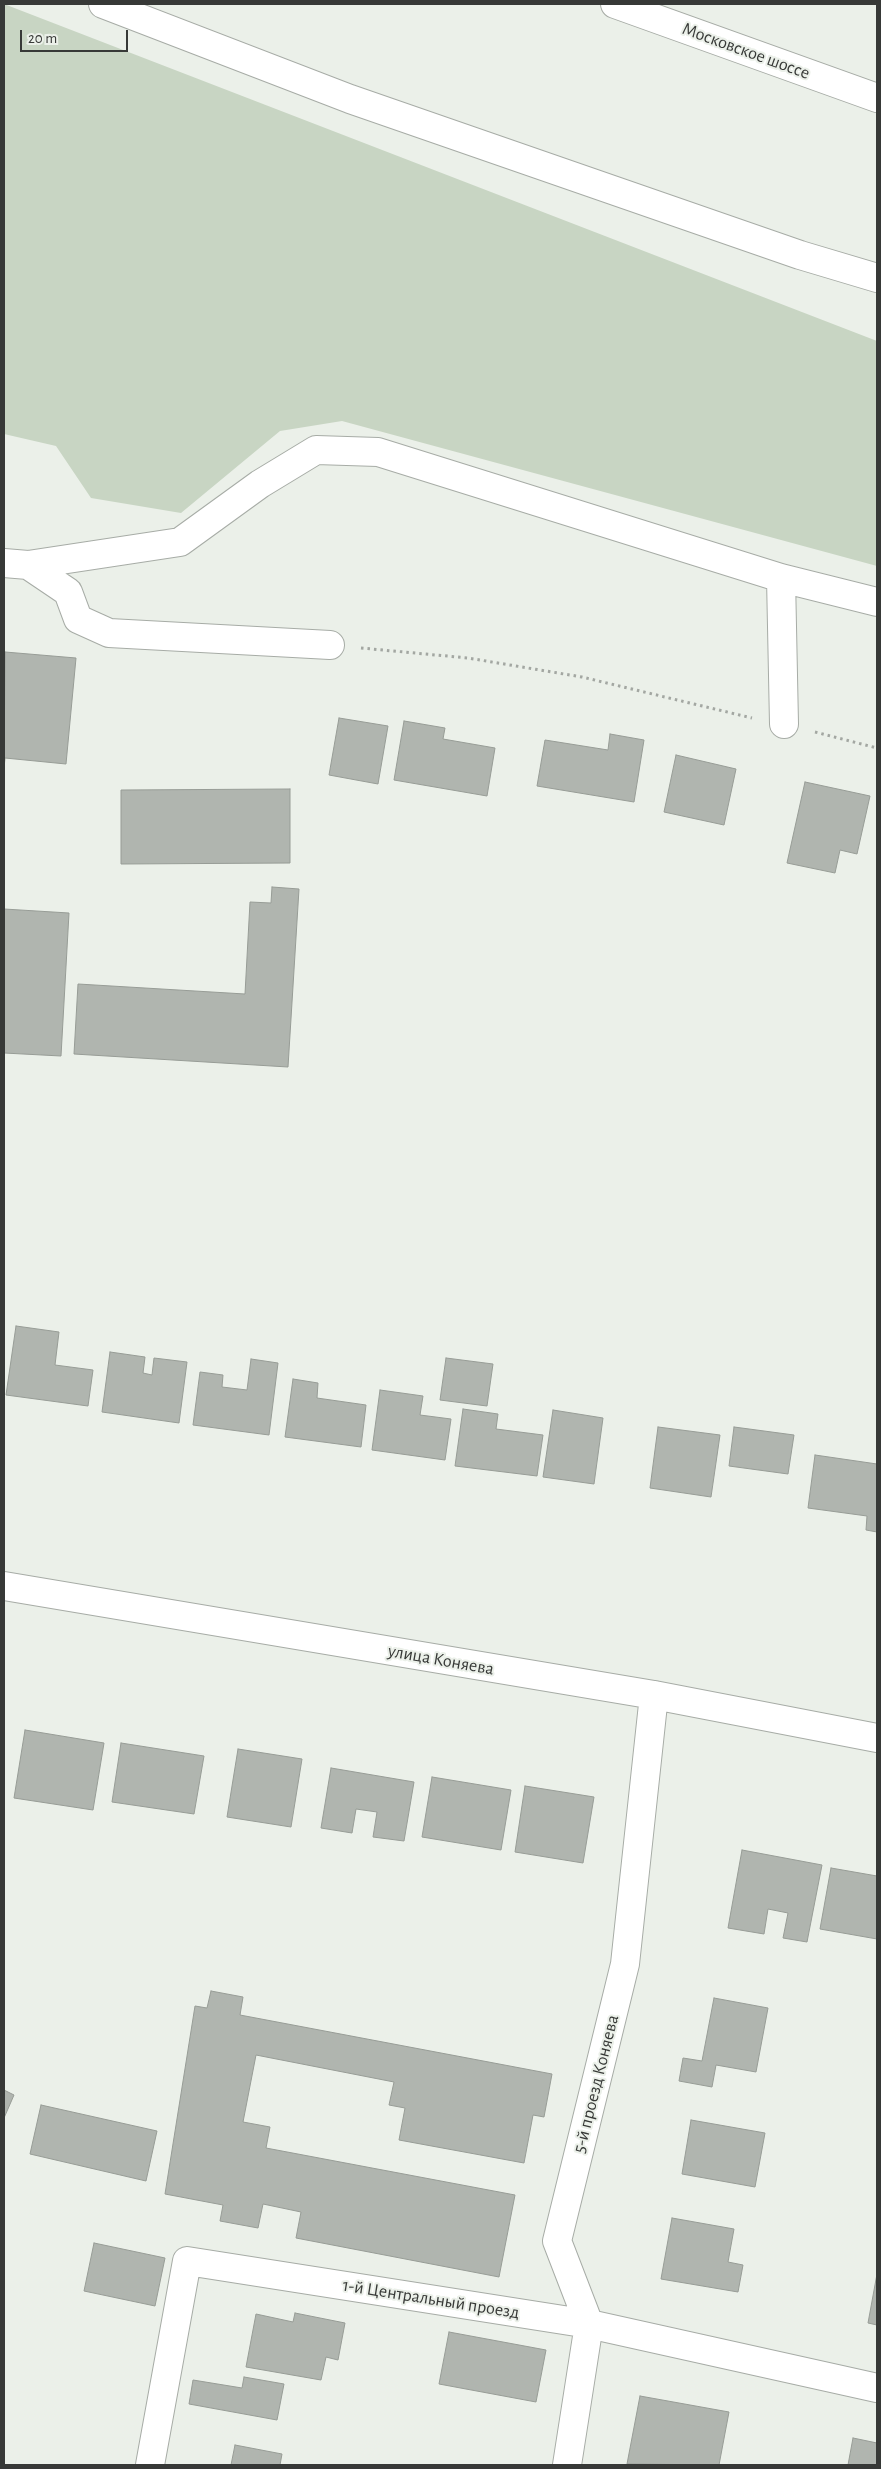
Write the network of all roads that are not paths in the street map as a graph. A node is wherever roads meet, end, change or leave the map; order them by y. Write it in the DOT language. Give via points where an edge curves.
graph roads {
  1 [pos="103,4"];
  2 [pos="615,4"];
  3 [pos="877,98"];
  4 [pos="877,278"];
  5 [pos="16,564"];
  6 [pos="781,578"];
  7 [pos="877,602"];
  8 [pos="330,645"];
  9 [pos="784,724"];
  10 [pos="4,1586"];
  11 [pos="654,1695"];
  12 [pos="877,1738"];
  13 [pos="589,2324"];
  14 [pos="877,2388"];
  15 [pos="150,2465"];
  16 [pos="567,2465"];
  1 -- 4 [label="main road" via="350,98 800,255"];
  2 -- 3 [label="main road, Московское шоссе"];
  5 -- 6 [label="main road" via="180,542 260,484 316,450 378,452"];
  5 -- 8 [label="main road" via="68,592 78,619 109,632"];
  6 -- 7 [label="main road"];
  6 -- 9 [label="main road"];
  10 -- 11 [label="main road, улица Коняева"];
  11 -- 12 [label="main road, улица Коняева"];
  11 -- 13 [label="main road, 5-й проезд Коняева" via="625,1964 557,2240"];
  13 -- 14 [label="main road, 1-й Центральный проезд"];
  13 -- 15 [label="main road, 1-й Центральный проезд" via="187,2261"];
  13 -- 16 [label="main road, 5-й проезд Коняева"];
}
